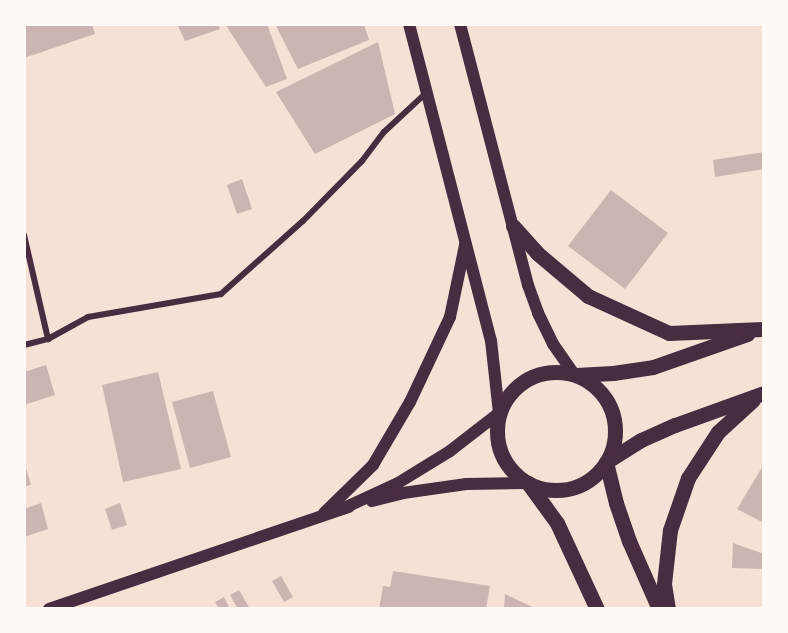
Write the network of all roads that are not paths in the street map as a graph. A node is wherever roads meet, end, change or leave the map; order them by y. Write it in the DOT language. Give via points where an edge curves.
graph roads {
  1 [pos="409,24"];
  2 [pos="460,24"];
  3 [pos="427,92"];
  4 [pos="513,226"];
  5 [pos="24,235"];
  6 [pos="466,238"];
  7 [pos="763,328"];
  8 [pos="48,339"];
  9 [pos="24,345"];
  10 [pos="575,375"];
  11 [pos="761,394"];
  12 [pos="499,413"];
  13 [pos="606,462"];
  14 [pos="528,483"];
  15 [pos="342,509"];
  16 [pos="321,516"];
  17 [pos="49,609"];
  18 [pos="597,609"];
  19 [pos="659,609"];
  20 [pos="668,609"];
  1 -- 3 [label="main road"];
  2 -- 4 [label="main road"];
  3 -- 6 [label="main road"];
  3 -- 8 [label="street" via="384,132 362,161 303,221 221,294 88,317"];
  4 -- 7 [label="main road" via="537,253 588,296 669,333"];
  4 -- 10 [label="main road" via="538,313 553,344"];
  5 -- 8 [label="street"];
  6 -- 12 [label="main road" via="491,341"];
  6 -- 16 [label="main road" via="450,317 410,402 373,465"];
  7 -- 10 [label="main road" via="653,367"];
  8 -- 9 [label="street"];
  10 -- 12 [label="main road" via="537,374 507,396"];
  10 -- 13 [label="main road" via="591,383 612,411 613,446"];
  11 -- 13 [label="main road" via="675,425"];
  11 -- 20 [label="main road" via="718,432 688,478 670,530 664,584"];
  12 -- 14 [label="main road" via="496,434 500,453 512,471"];
  12 -- 15 [label="main road" via="398,483"];
  13 -- 14 [label="main road" via="595,476 580,485 545,489"];
  13 -- 19 [label="main road" via="628,541"];
  14 -- 15 [label="main road" via="466,484 404,493"];
  14 -- 18 [label="main road" via="557,523"];
  15 -- 16 [label="main road"];
  16 -- 17 [label="main road"];
}
